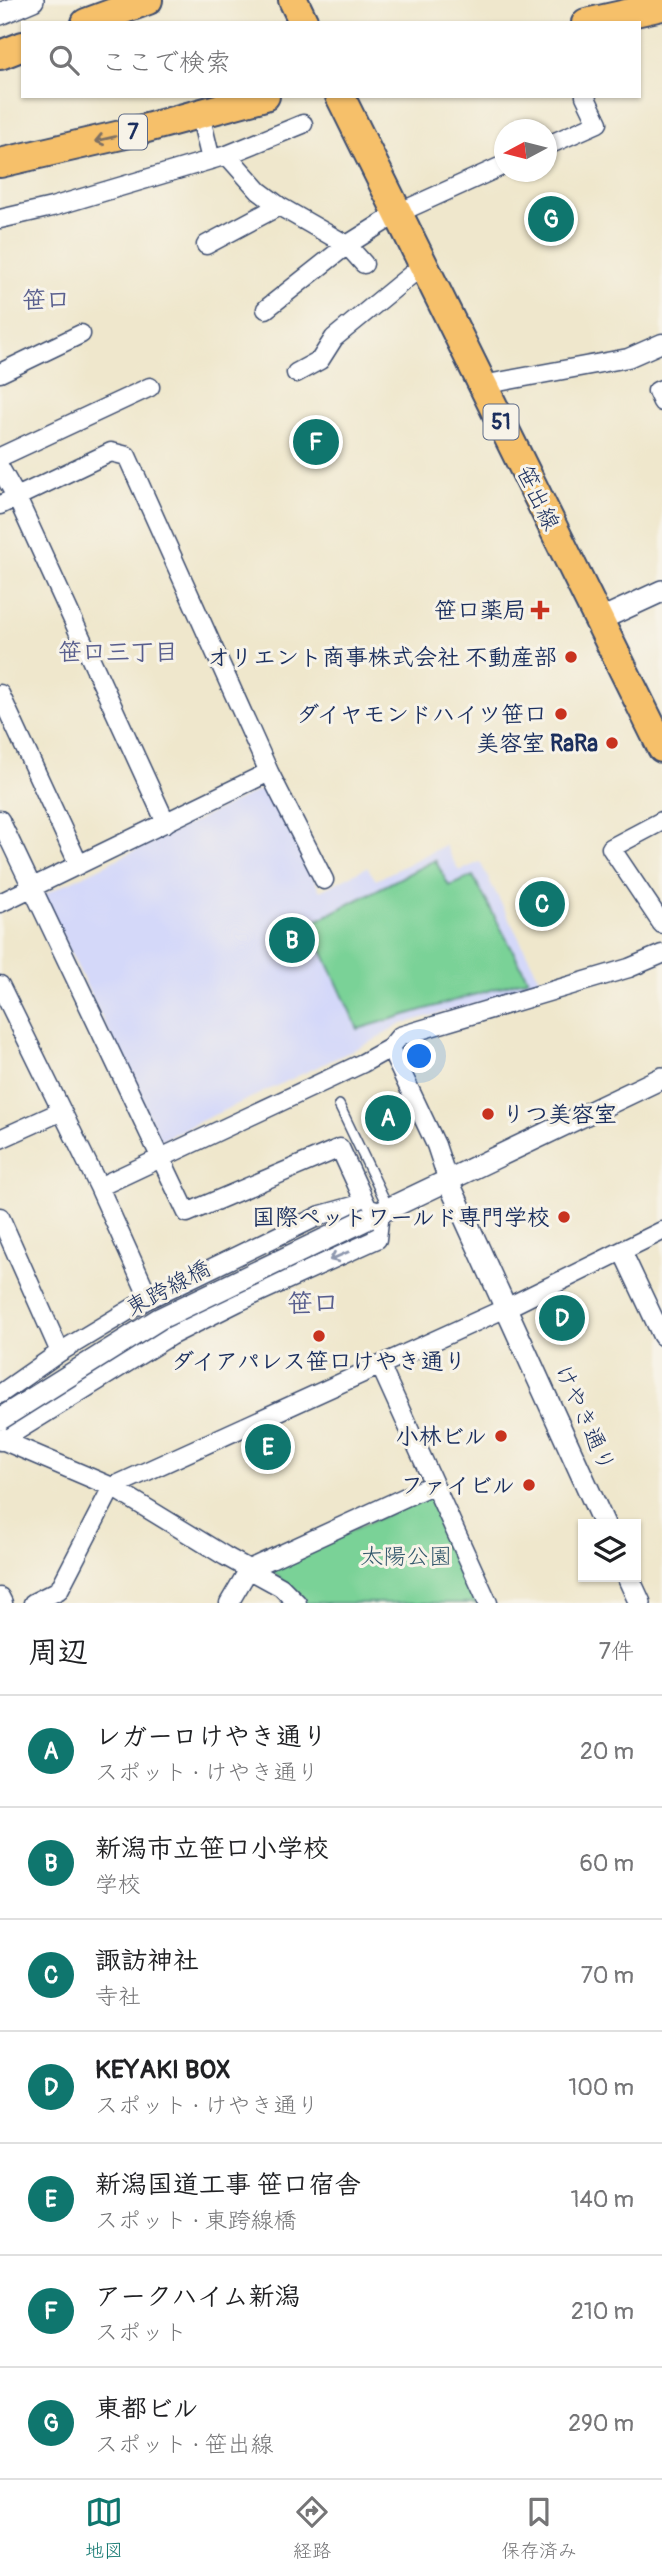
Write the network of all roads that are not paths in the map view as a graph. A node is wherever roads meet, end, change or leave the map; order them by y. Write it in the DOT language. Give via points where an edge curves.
graph roads {
  1 [pos="148,0"];
  2 [pos="293,0"];
  3 [pos="28,2"];
  4 [pos="662,6"];
  5 [pos="0,14"];
  6 [pos="91,21"];
  7 [pos="303,21"];
  8 [pos="595,21"];
  9 [pos="21,47"];
  10 [pos="0,55"];
  11 [pos="258,98"];
  12 [pos="341,98"];
  13 [pos="586,98"];
  14 [pos="200,114"];
  15 [pos="303,124"];
  16 [pos="557,141"];
  17 [pos="219,158"];
  18 [pos="0,163"];
  19 [pos="494,170"];
  20 [pos="279,206"];
  21 [pos="398,213"];
  22 [pos="0,219"];
  23 [pos="206,245"];
  24 [pos="347,245"];
  25 [pos="364,264"];
  26 [pos="423,265"];
  27 [pos="265,309"];
  28 [pos="82,334"];
  29 [pos="662,344"];
  30 [pos="0,373"];
  31 [pos="296,373"];
  32 [pos="482,384"];
  33 [pos="150,387"];
  34 [pos="662,389"];
  35 [pos="662,402"];
  36 [pos="0,457"];
  37 [pos="0,468"];
  38 [pos="17,498"];
  39 [pos="0,505"];
  40 [pos="662,591"];
  41 [pos="599,620"];
  42 [pos="0,694"];
  43 [pos="662,748"];
  44 [pos="269,772"];
  45 [pos="0,820"];
  46 [pos="662,821"];
  47 [pos="166,823"];
  48 [pos="79,865"];
  49 [pos="324,880"];
  50 [pos="32,888"];
  51 [pos="0,903"];
  52 [pos="662,924"];
  53 [pos="662,954"];
  54 [pos="0,985"];
  55 [pos="390,1048"];
  56 [pos="662,1078"];
  57 [pos="339,1105"];
  58 [pos="62,1111"];
  59 [pos="0,1139"];
  60 [pos="162,1157"];
  61 [pos="448,1181"];
  62 [pos="99,1186"];
  63 [pos="377,1212"];
  64 [pos="0,1217"];
  65 [pos="662,1231"];
  66 [pos="622,1251"];
  67 [pos="149,1298"];
  68 [pos="506,1308"];
  69 [pos="170,1336"];
  70 [pos="662,1336"];
  71 [pos="60,1352"];
  72 [pos="380,1365"];
  73 [pos="0,1394"];
  74 [pos="0,1435"];
  75 [pos="435,1484"];
  76 [pos="112,1487"];
  77 [pos="602,1519"];
  78 [pos="249,1569"];
  79 [pos="630,1582"];
  80 [pos="65,1596"];
  81 [pos="0,1597"];
  82 [pos="3,1603"];
  83 [pos="33,1603"];
  84 [pos="229,1603"];
  85 [pos="297,1603"];
  86 [pos="488,1603"];
  87 [pos="640,1603"];
  1 -- 6 [label="main road"];
  2 -- 7 [label="main road"];
  3 -- 5 [label="street"];
  4 -- 8 [label="main road"];
  9 -- 10 [label="main road"];
  11 -- 14 [label="main road, 7"];
  12 -- 21 [label="main road, 笹出線 / 51"];
  13 -- 16 [label="street" via="598,123"];
  14 -- 17 [label="street"];
  14 -- 18 [label="main road, 7, one-way"];
  15 -- 17 [label="street"];
  17 -- 20 [label="street"];
  17 -- 22 [label="street"];
  19 -- 21 [label="street"];
  20 -- 23 [label="street"];
  20 -- 24 [label="street"];
  21 -- 24 [label="street"];
  21 -- 26 [label="main road, 笹出線 / 51"];
  24 -- 25 [label="street"];
  24 -- 27 [label="street"];
  26 -- 31 [label="street" via="334,338 320,360"];
  26 -- 32 [label="main road, 笹出線 / 51"];
  28 -- 30 [label="street"];
  29 -- 32 [label="street" via="628,358"];
  32 -- 41 [label="main road, 笹出線 / 51"];
  33 -- 36 [label="street"];
  34 -- 35 [label="street" via="657,391"];
  37 -- 38 [label="street"];
  38 -- 39 [label="street"];
  38 -- 44 [label="street" via="111,452 127,456"];
  38 -- 47 [label="street"];
  40 -- 41 [label="street"];
  41 -- 43 [label="main road, 笹出線 / 51"];
  42 -- 48 [label="street"];
  44 -- 47 [label="street"];
  44 -- 49 [label="street"];
  45 -- 50 [label="street"];
  46 -- 52 [label="street" via="611,848"];
  47 -- 48 [label="street"];
  48 -- 50 [label="street"];
  50 -- 51 [label="street"];
  50 -- 60 [label="street"];
  53 -- 55 [label="street" via="629,968 400,1035"];
  54 -- 58 [label="street"];
  55 -- 60 [label="street"];
  55 -- 61 [label="street"];
  56 -- 61 [label="street, 東跨線橋"];
  57 -- 63 [label="lane"];
  58 -- 59 [label="street"];
  58 -- 62 [label="street"];
  60 -- 62 [label="street"];
  60 -- 63 [label="street" via="187,1213 340,1148"];
  61 -- 63 [label="street, 東跨線橋"];
  61 -- 68 [label="street, けやき通り"];
  62 -- 67 [label="street"];
  63 -- 67 [label="street" via="357,1205 321,1215"];
  63 -- 69 [label="street, one-way" via="377,1239"];
  63 -- 74 [label="street, 東跨線橋, bridge" via="159,1319"];
  64 -- 71 [label="street"];
  65 -- 66 [label="street"];
  66 -- 68 [label="street"];
  66 -- 70 [label="street"];
  67 -- 69 [label="lane"];
  67 -- 71 [label="street"];
  68 -- 72 [label="street"];
  68 -- 77 [label="street, けやき通り"];
  69 -- 74 [label="street"];
  71 -- 73 [label="street"];
  72 -- 75 [label="street"];
  72 -- 76 [label="street"];
  74 -- 76 [label="street"];
  75 -- 78 [label="street"];
  75 -- 86 [label="street"];
  76 -- 78 [label="street"];
  76 -- 80 [label="street"];
  78 -- 84 [label="street"];
  78 -- 85 [label="street" via="281,1587"];
  79 -- 87 [label="street"];
  80 -- 83 [label="street"];
  81 -- 82 [label="street"];
}
